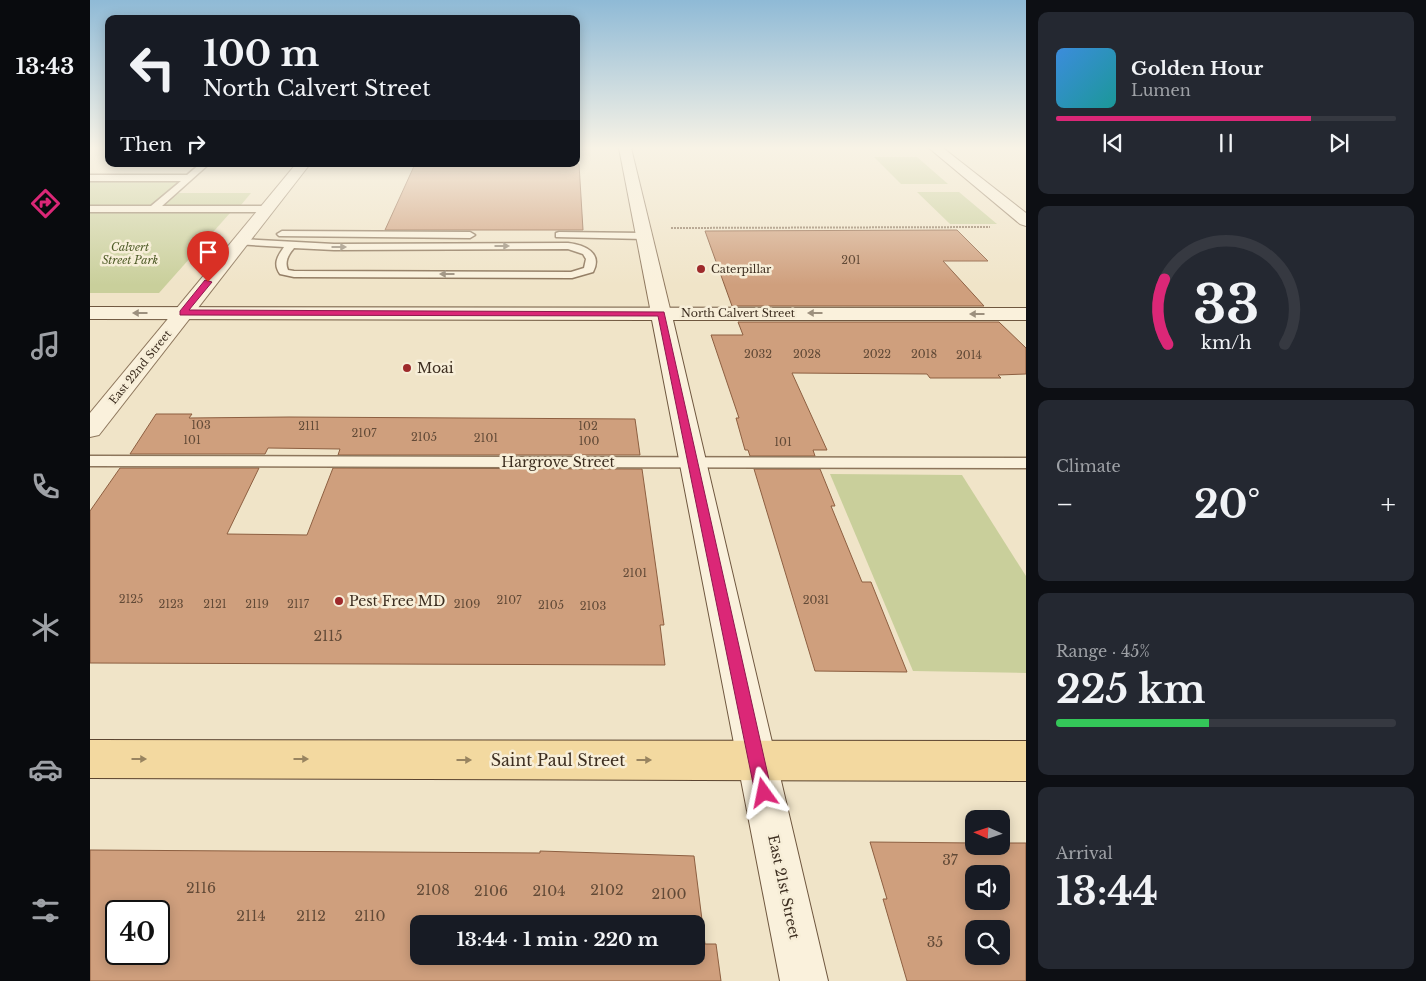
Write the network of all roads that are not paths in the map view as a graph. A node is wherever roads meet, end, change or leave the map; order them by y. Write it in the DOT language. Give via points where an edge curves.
graph roads {
  1 [pos="171,194"];
  2 [pos="279,194"];
  3 [pos="635,194"];
  4 [pos="992,194"];
  5 [pos="90,209"];
  6 [pos="153,209"];
  7 [pos="267,209"];
  8 [pos="1026,221"];
  9 [pos="644,232"];
  10 [pos="480,235"];
  11 [pos="548,235"];
  12 [pos="243,238"];
  13 [pos="291,244"];
  14 [pos="90,313"];
  15 [pos="183,313"];
  16 [pos="661,313"];
  17 [pos="1026,314"];
  18 [pos="90,429"];
  19 [pos="90,461"];
  20 [pos="693,462"];
  21 [pos="1026,463"];
  22 [pos="90,759"];
  23 [pos="757,760"];
  24 [pos="1026,761"];
  25 [pos="804,981"];
  1 -- 6 [label="lane"];
  2 -- 7 [label="street, East 22nd Street"];
  3 -- 9 [label="street, East 21st Street"];
  4 -- 8 [label="street"];
  5 -- 6 [label="lane"];
  6 -- 7 [label="lane"];
  7 -- 12 [label="street, East 22nd Street"];
  9 -- 11 [label="lane"];
  9 -- 16 [label="street, East 21st Street"];
  10 -- 12 [label="lane"];
  12 -- 13 [label="lane"];
  12 -- 15 [label="street, East 22nd Street"];
  13 -- 13 [label="lane, one-way" via="334,247 568,246 586,250 592,265 589,270 572,275 294,274 284,272 281,267 282,258"];
  15 -- 14 [label="street, North Calvert Street, one-way"];
  15 -- 16 [label="street, North Calvert Street"];
  15 -- 18 [label="street, East 22nd Street"];
  17 -- 16 [label="street, North Calvert Street, one-way"];
  16 -- 20 [label="street, East 21st Street"];
  19 -- 20 [label="lane, Hargrove Street"];
  20 -- 21 [label="lane, Hargrove Street"];
  20 -- 23 [label="street, East 21st Street"];
  22 -- 23 [label="main road, Saint Paul Street, one-way"];
  23 -- 24 [label="main road, Saint Paul Street"];
  23 -- 25 [label="street, East 21st Street"];
}
